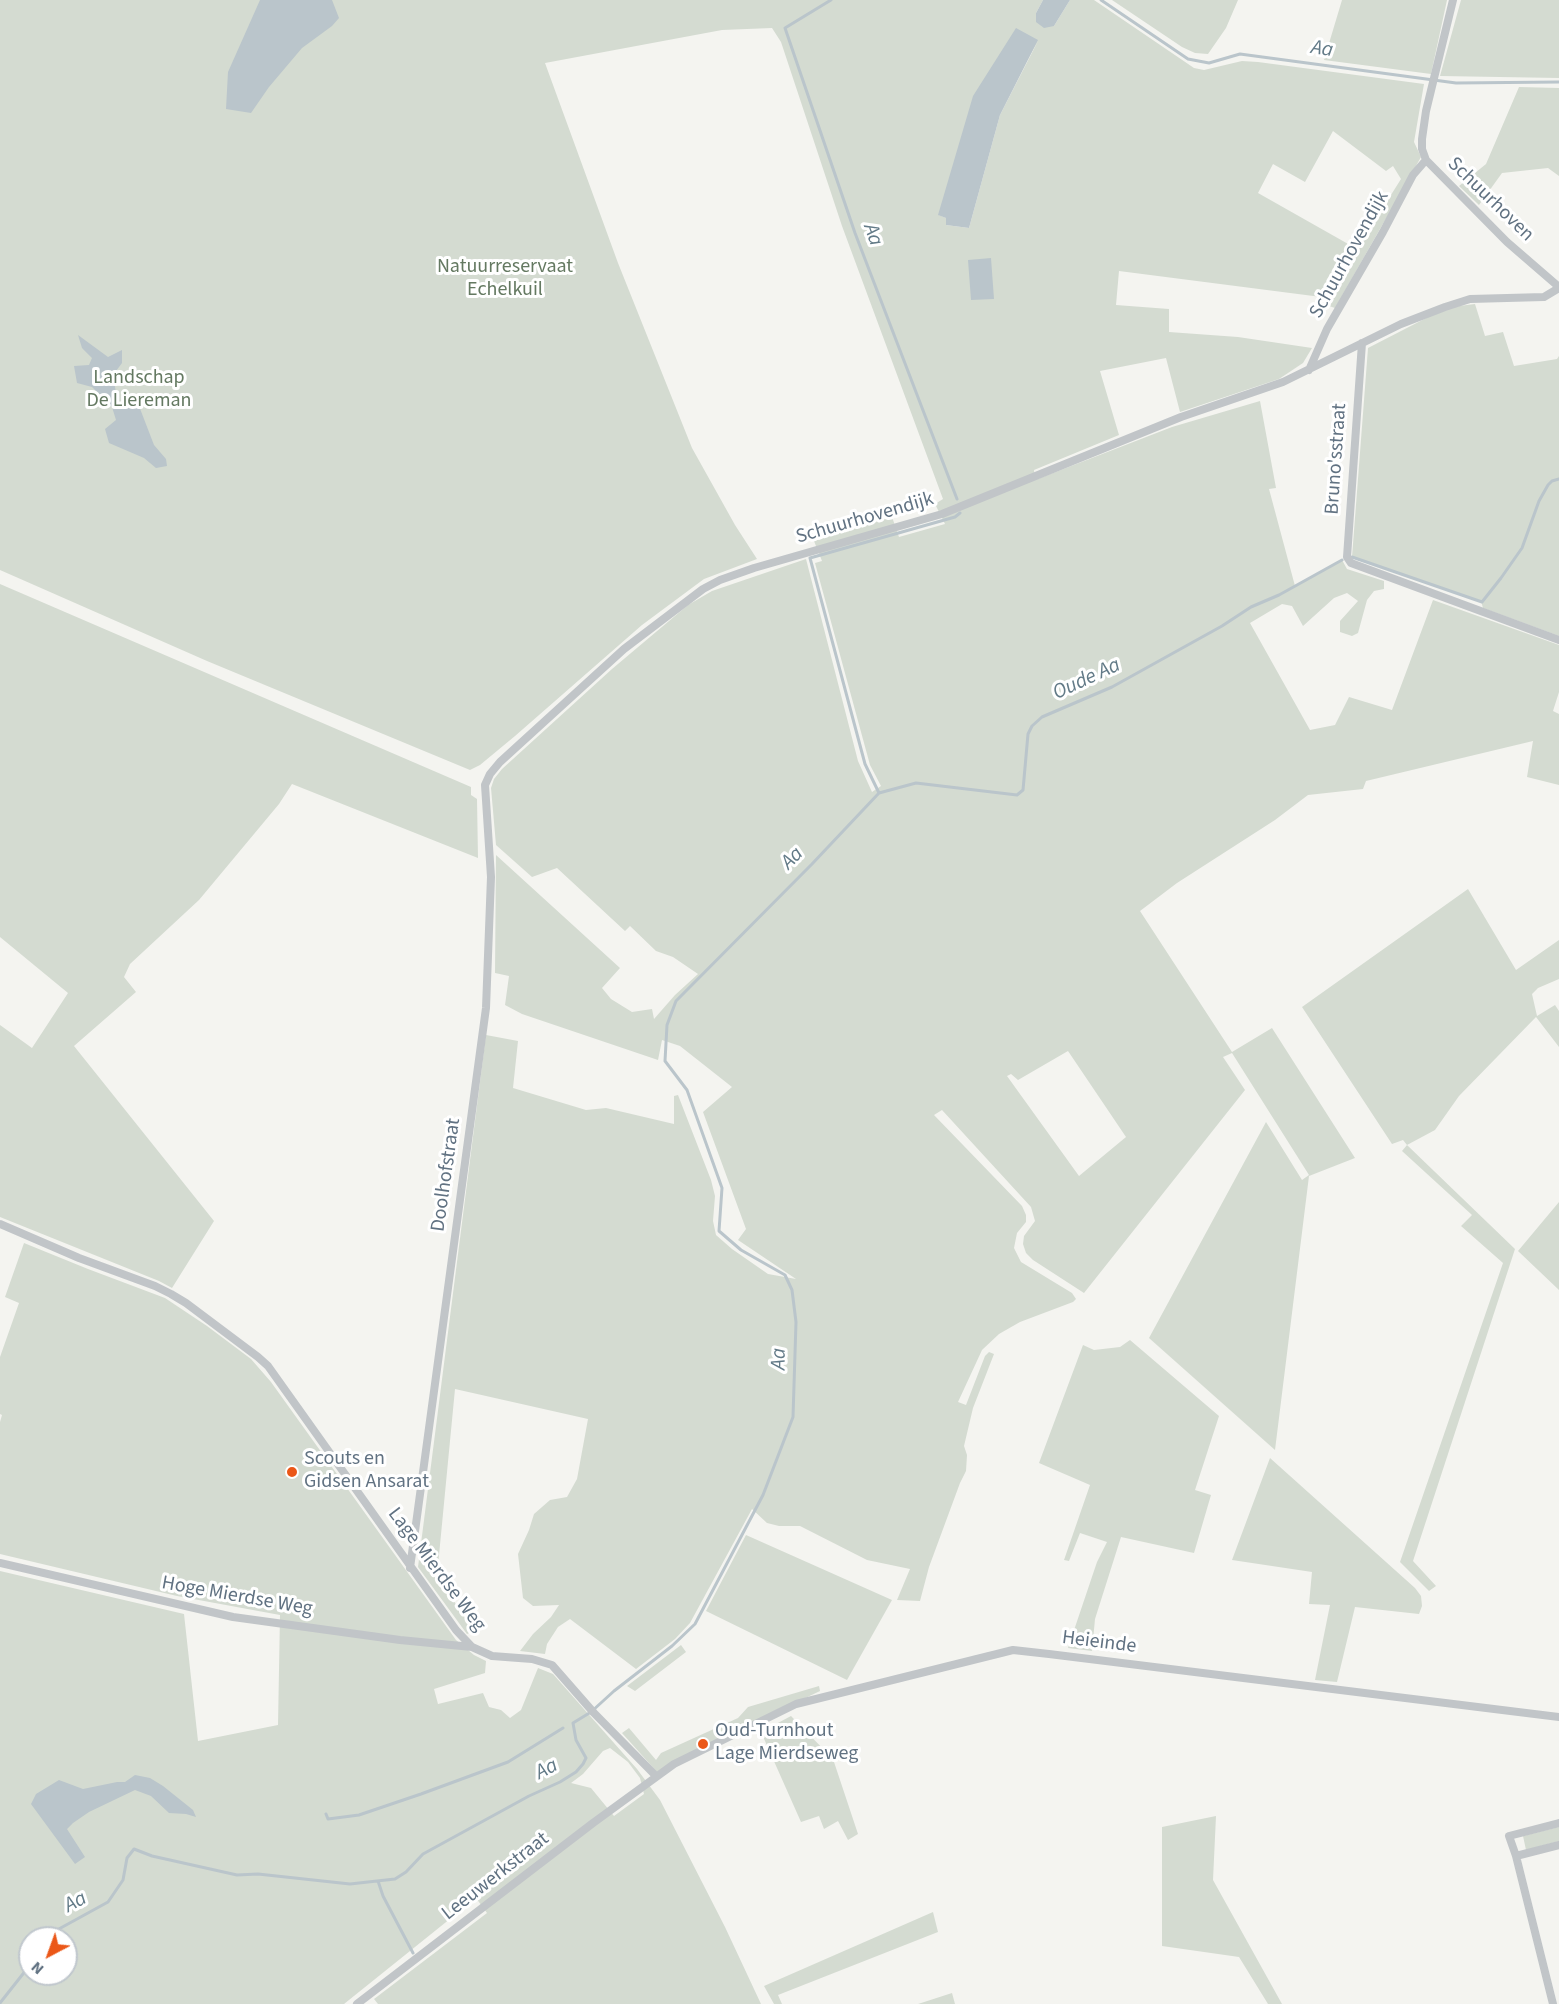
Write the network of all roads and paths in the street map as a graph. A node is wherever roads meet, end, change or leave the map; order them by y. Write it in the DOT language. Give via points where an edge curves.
graph roads {
  1 [pos="1454,0"];
  2 [pos="1426,160"];
  3 [pos="1559,288"];
  4 [pos="1362,343"];
  5 [pos="1309,370"];
  6 [pos="1559,640"];
  7 [pos="485,785"];
  8 [pos="0,1224"];
  9 [pos="0,1563"];
  10 [pos="410,1568"];
  11 [pos="472,1647"];
  12 [pos="1559,1717"];
  13 [pos="656,1776"];
  14 [pos="1559,1823"];
  15 [pos="1559,1845"];
  16 [pos="1516,1856"];
  17 [pos="357,2004"];
  18 [pos="1553,2004"];
  1 -- 2 [label="street" via="1422,139"];
  2 -- 3 [label="street, Schuurhoven"];
  2 -- 5 [label="street, Schuurhovendijk" via="1413,175 1327,329"];
  3 -- 4 [label="street" via="1545,297 1470,299"];
  4 -- 5 [label="street, Schuurhovendijk"];
  4 -- 6 [label="street, Bruno'sstraat" via="1347,557 1351,563"];
  5 -- 7 [label="street, Schuurhovendijk" via="1181,417 942,514 754,568 702,589 624,649 500,762"];
  7 -- 10 [label="street, Doolhofstraat" via="490,877 486,1008"];
  8 -- 10 [label="street, Lage Mierdse Weg" via="171,1294 258,1357"];
  9 -- 11 [label="street, Hoge Mierdse Weg" via="233,1617"];
  10 -- 11 [label="street, Lage Mierdse Weg"];
  11 -- 13 [label="street, Lage Mierdse Weg" via="492,1656 552,1665"];
  12 -- 13 [label="street, Heieinde" via="1013,1650 796,1704"];
  13 -- 17 [label="street, Leeuwerkstraat"];
  14 -- 16 [label="street" via="1509,1836"];
  15 -- 16 [label="street"];
  16 -- 18 [label="street"];
}
